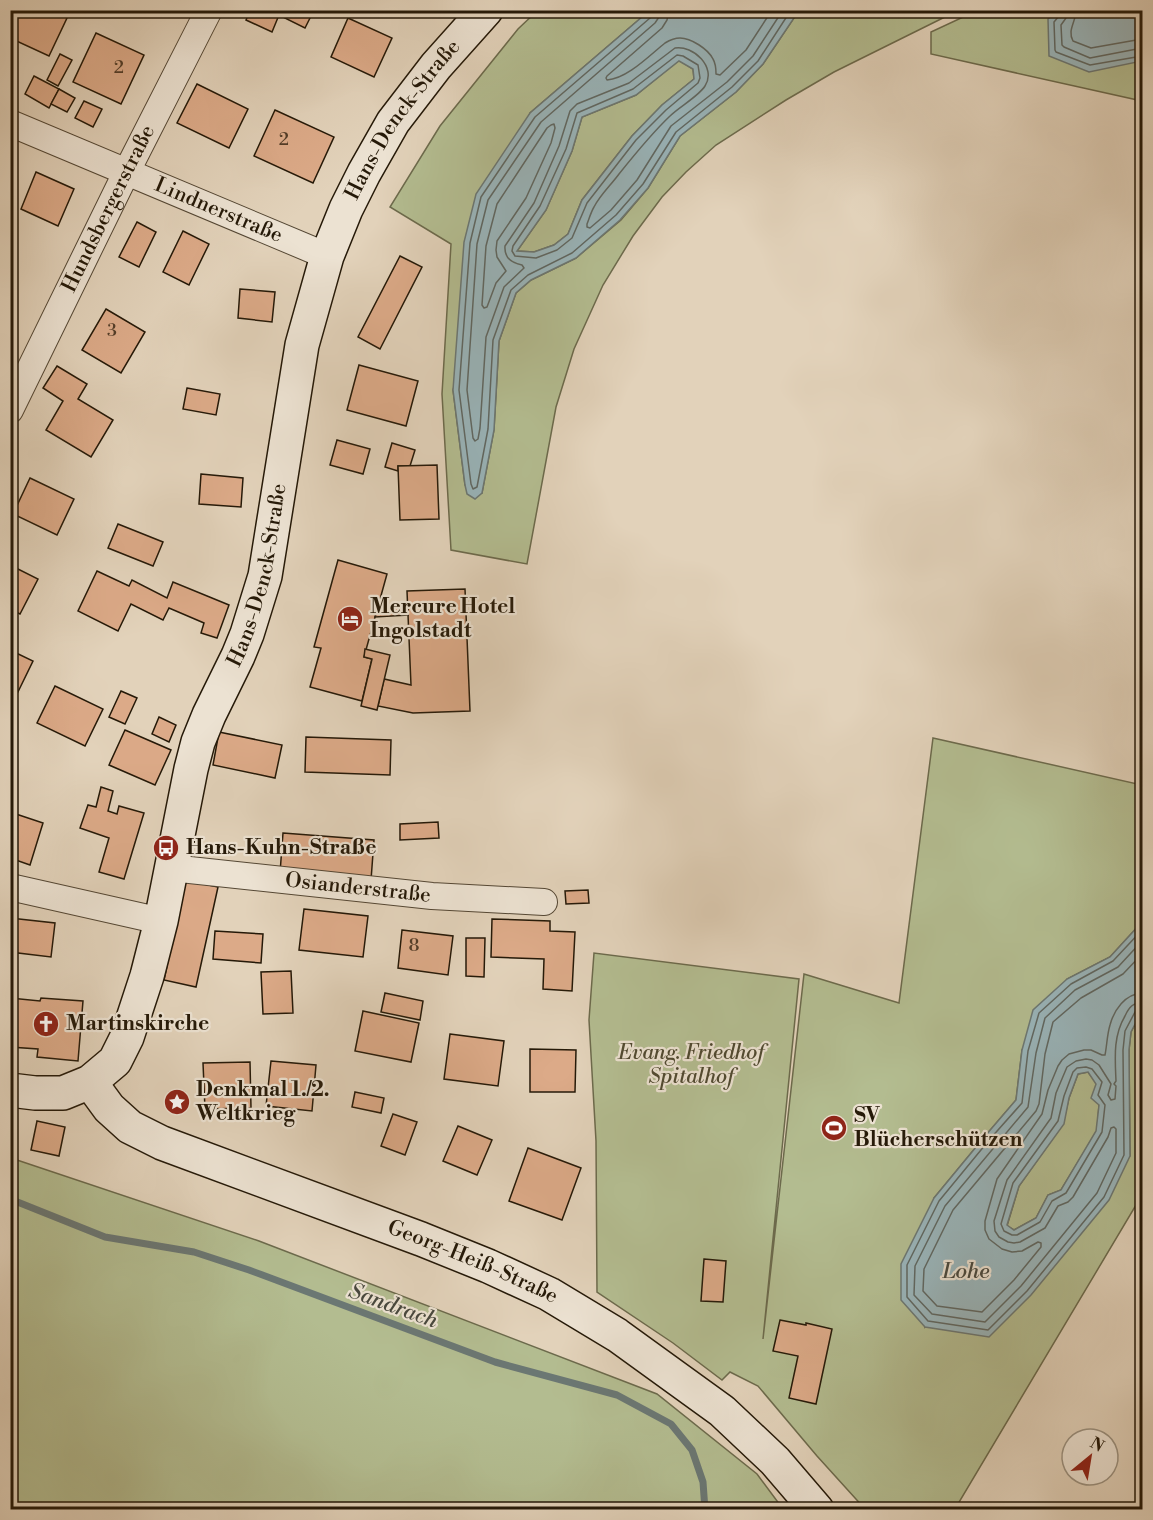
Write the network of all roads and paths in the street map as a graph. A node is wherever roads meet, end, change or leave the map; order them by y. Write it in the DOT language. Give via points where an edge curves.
graph roads {
  1 [pos="209,10"];
  2 [pos="486,10"];
  3 [pos="10,123"];
  4 [pos="126,173"];
  5 [pos="327,256"];
  6 [pos="19,369"];
  7 [pos="10,410"];
  8 [pos="171,868"];
  9 [pos="10,887"];
  10 [pos="544,902"];
  11 [pos="161,921"];
  12 [pos="90,1083"];
  13 [pos="10,1090"];
  14 [pos="816,1509"];
  1 -- 4 [label="street, Hundsbergerstraße"];
  2 -- 5 [label="street, Hans-Denck-Straße" via="393,122 346,209"];
  3 -- 4 [label="street, Lindnerstraße"];
  4 -- 5 [label="street, Lindnerstraße"];
  4 -- 6 [label="street, Hundsbergerstraße"];
  5 -- 8 [label="street, Hans-Denck-Straße" via="302,345 265,576 242,645 198,742"];
  6 -- 7 [label="street, Hundsbergerstraße"];
  8 -- 10 [label="street, Osianderstraße" via="432,896"];
  8 -- 11 [label="street, Hans-Denck-Straße"];
  9 -- 11 [label="street"];
  11 -- 12 [label="street, Hans-Denck-Straße" via="127,1037 115,1061"];
  12 -- 13 [label="street, Hans-Denck-Straße" via="63,1093"];
  12 -- 14 [label="street, Georg-Heiß-Straße" via="109,1108 130,1126 162,1143 421,1239 549,1294 616,1335 722,1412 775,1461"];
}
